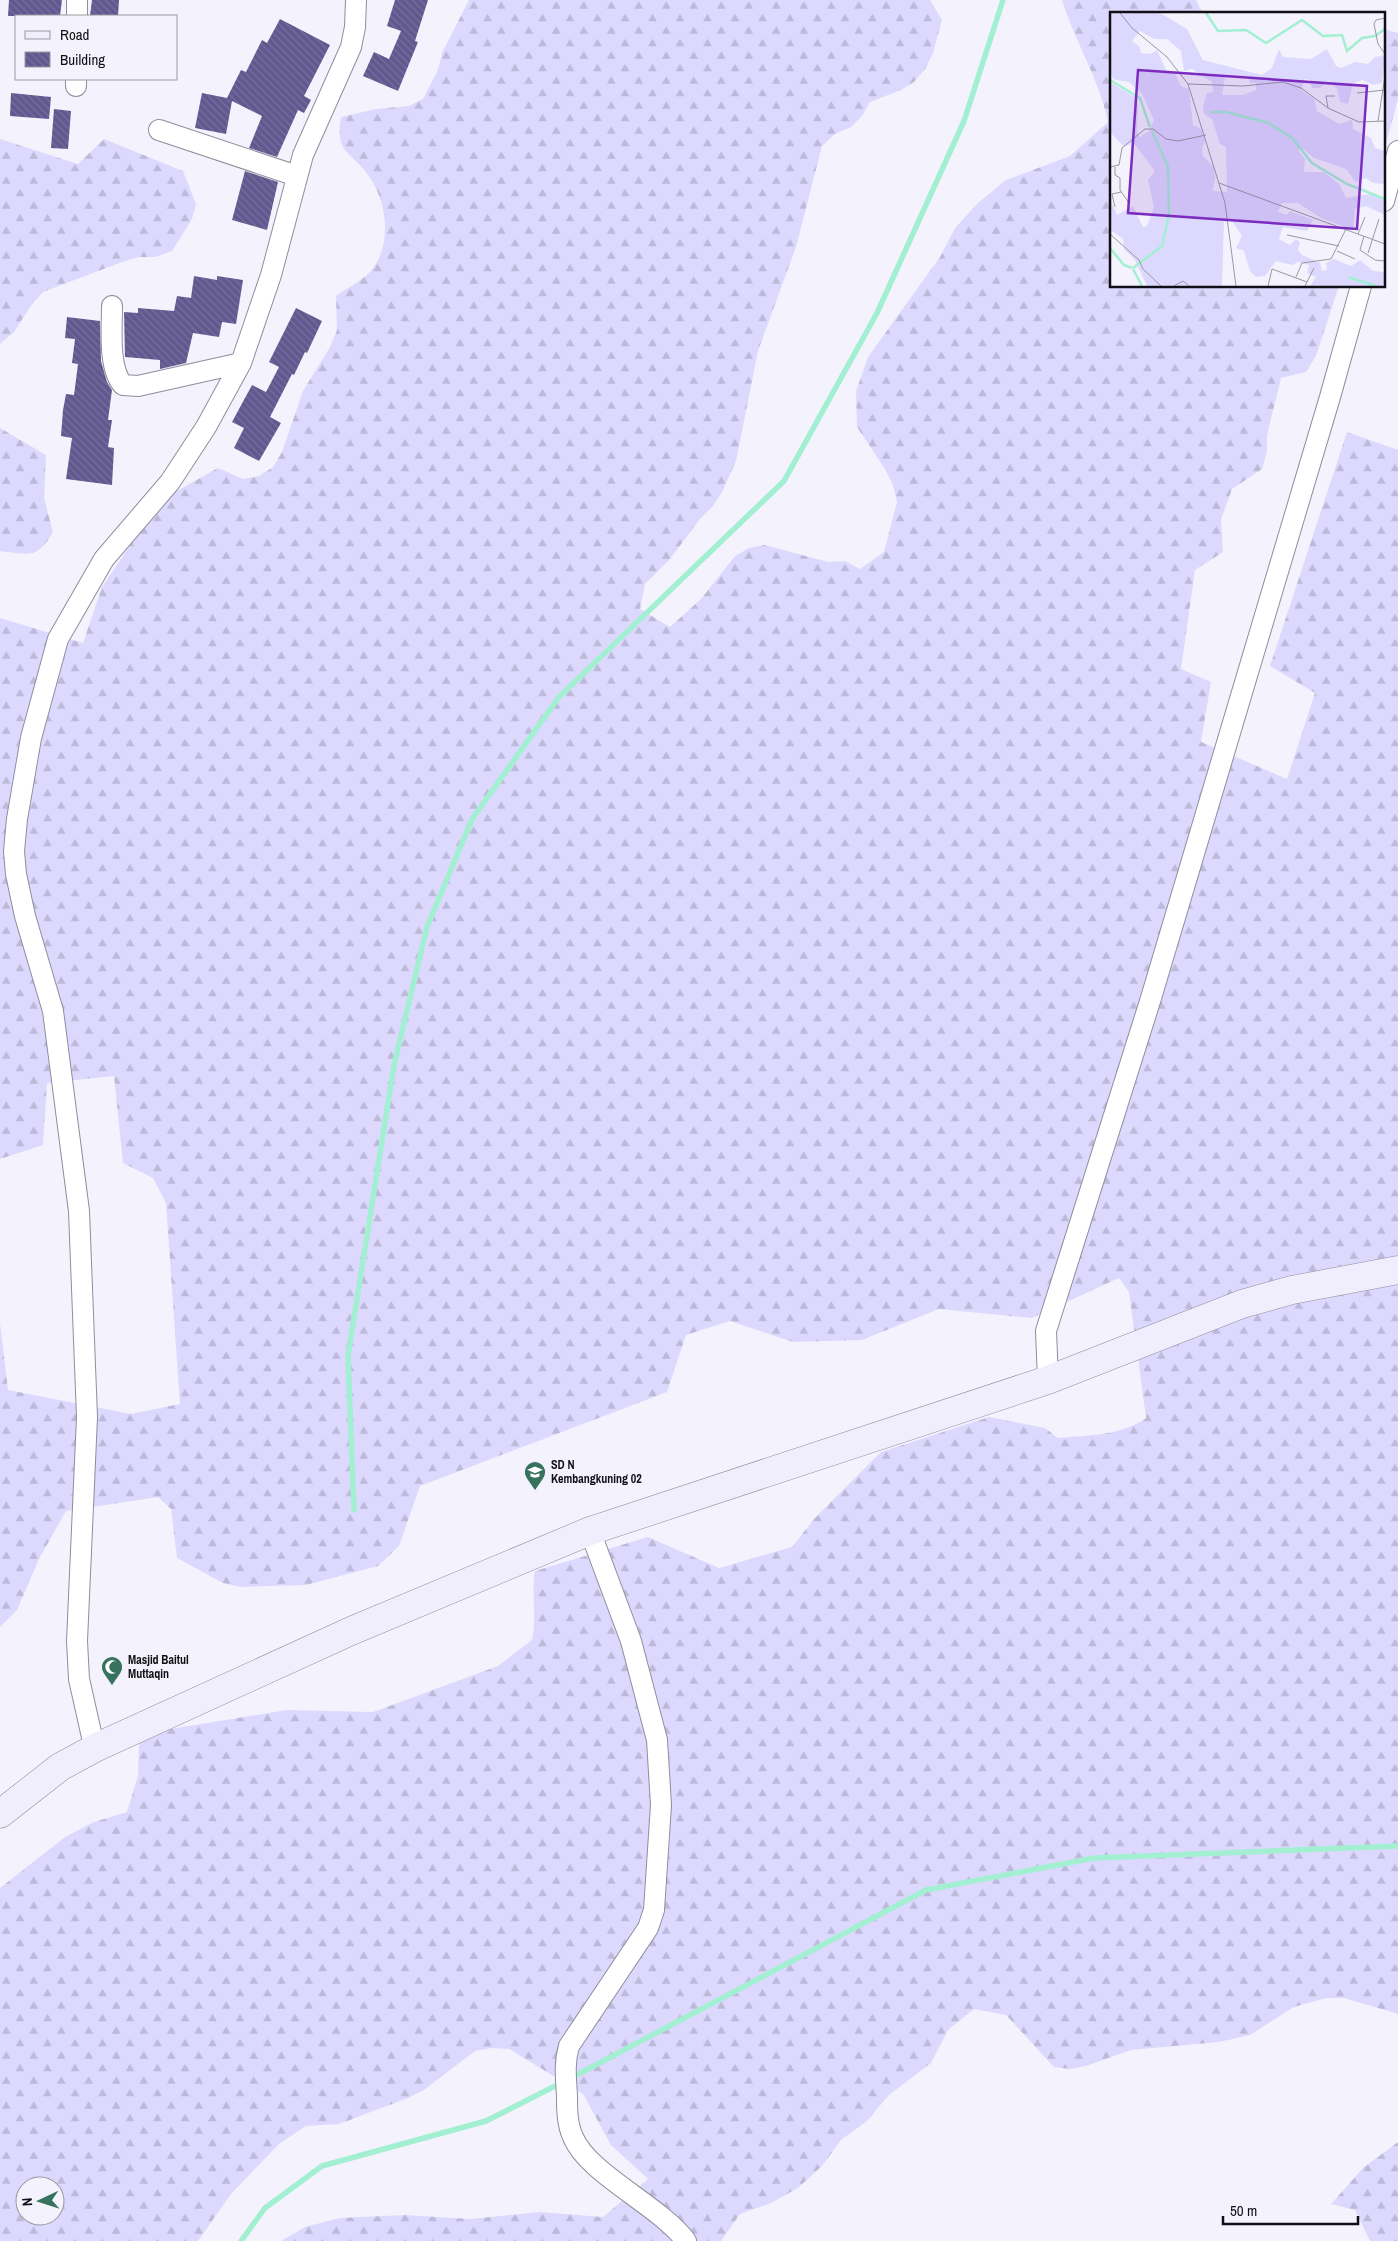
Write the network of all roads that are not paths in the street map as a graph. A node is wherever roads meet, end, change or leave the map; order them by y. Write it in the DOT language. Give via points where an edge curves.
graph roads {
  1 [pos="77,0"];
  2 [pos="356,0"];
  3 [pos="77,15"];
  4 [pos="159,130"];
  5 [pos="1398,151"];
  6 [pos="297,176"];
  7 [pos="1386,194"];
  8 [pos="1359,288"];
  9 [pos="112,306"];
  10 [pos="241,363"];
  11 [pos="1398,1270"];
  12 [pos="1048,1380"];
  13 [pos="590,1531"];
  14 [pos="96,1747"];
  15 [pos="0,1814"];
  16 [pos="686,2241"];
  1 -- 3 [label="street"];
  2 -- 6 [label="street" via="351,47 303,155"];
  4 -- 6 [label="street"];
  5 -- 7 [label="street"];
  6 -- 10 [label="street" via="271,275"];
  8 -- 12 [label="street" via="1151,998 1046,1331"];
  9 -- 10 [label="street" via="111,344 123,385 138,386"];
  10 -- 14 [label="street" via="206,427 170,482 104,559 58,639 31,738 17,819 16,874 53,1011 79,1211 87,1417 77,1642 80,1679"];
  11 -- 12 [label="street" via="1292,1290 1242,1304"];
  12 -- 13 [label="street"];
  13 -- 14 [label="street" via="351,1631"];
  13 -- 16 [label="street" via="630,1641 657,1740 661,1805 654,1910 648,1928 569,2046 565,2060 568,2114 579,2149"];
  14 -- 15 [label="street" via="60,1767"];
}
